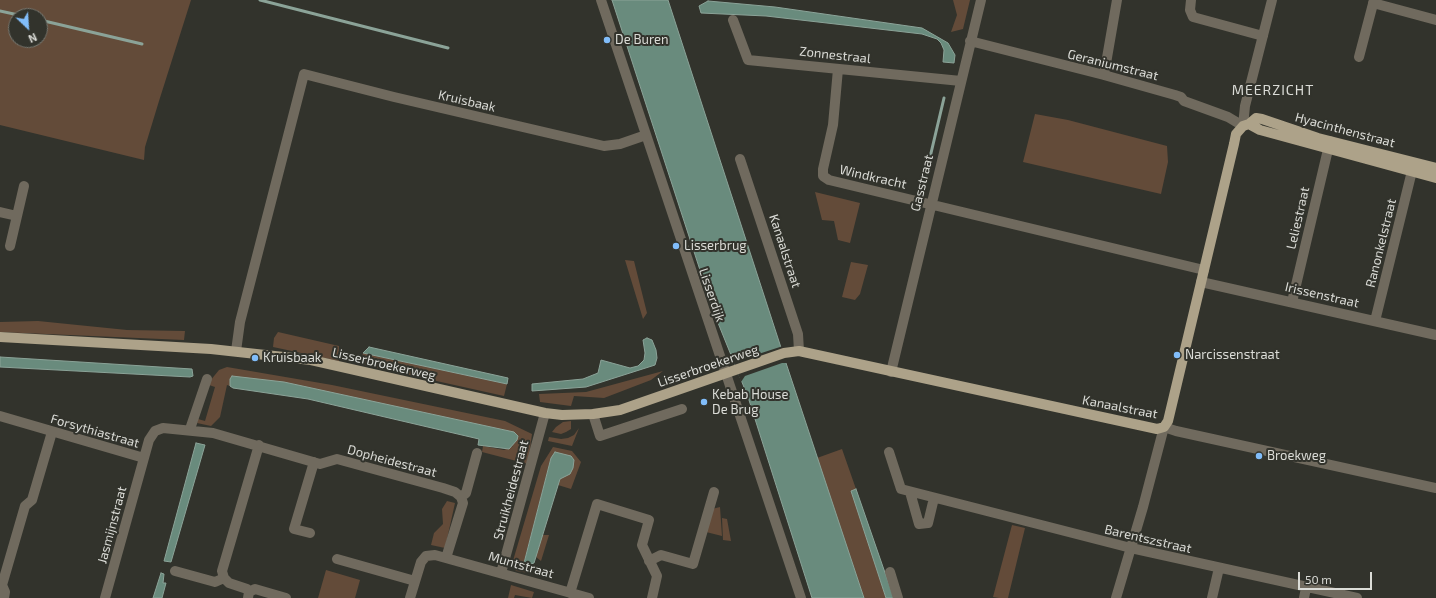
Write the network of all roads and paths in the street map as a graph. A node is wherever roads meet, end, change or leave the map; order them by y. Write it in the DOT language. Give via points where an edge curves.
graph roads {
  1 [pos="601,0"];
  2 [pos="980,0"];
  3 [pos="1118,0"];
  4 [pos="1191,0"];
  5 [pos="1272,0"];
  6 [pos="1373,2"];
  7 [pos="733,20"];
  8 [pos="1436,20"];
  9 [pos="1263,36"];
  10 [pos="970,41"];
  11 [pos="1358,57"];
  12 [pos="838,69"];
  13 [pos="1104,75"];
  14 [pos="961,82"];
  15 [pos="1246,125"];
  16 [pos="646,135"];
  17 [pos="1329,145"];
  18 [pos="740,160"];
  19 [pos="1436,168"];
  20 [pos="1412,171"];
  21 [pos="1436,178"];
  22 [pos="24,186"];
  23 [pos="930,204"];
  24 [pos="0,212"];
  25 [pos="17,216"];
  26 [pos="10,246"];
  27 [pos="1204,270"];
  28 [pos="1201,282"];
  29 [pos="1292,302"];
  30 [pos="1375,321"];
  31 [pos="1436,335"];
  32 [pos="0,337"];
  33 [pos="236,351"];
  34 [pos="798,352"];
  35 [pos="784,354"];
  36 [pos="891,372"];
  37 [pos="727,374"];
  38 [pos="206,379"];
  39 [pos="682,409"];
  40 [pos="545,413"];
  41 [pos="593,414"];
  42 [pos="0,416"];
  43 [pos="1164,427"];
  44 [pos="190,430"];
  45 [pos="52,432"];
  46 [pos="214,433"];
  47 [pos="259,445"];
  48 [pos="889,452"];
  49 [pos="477,454"];
  50 [pos="144,458"];
  51 [pos="314,462"];
  52 [pos="1436,488"];
  53 [pos="714,492"];
  54 [pos="910,492"];
  55 [pos="461,497"];
  56 [pos="934,498"];
  57 [pos="310,533"];
  58 [pos="1131,548"];
  59 [pos="446,558"];
  60 [pos="337,559"];
  61 [pos="649,561"];
  62 [pos="1219,568"];
  63 [pos="175,571"];
  64 [pos="890,572"];
  65 [pos="501,573"];
  66 [pos="224,578"];
  67 [pos="415,581"];
  68 [pos="570,593"];
  69 [pos="1305,593"];
  70 [pos="249,595"];
  71 [pos="4,598"];
  72 [pos="105,598"];
  73 [pos="286,598"];
  74 [pos="410,598"];
  75 [pos="589,598"];
  76 [pos="652,598"];
  77 [pos="801,598"];
  78 [pos="898,598"];
  79 [pos="1116,598"];
  80 [pos="1212,598"];
  81 [pos="1357,598"];
  1 -- 16 [label="street, Lisserdijk"];
  2 -- 10 [label="street, Gasstraat"];
  3 -- 13 [label="street"];
  4 -- 9 [label="street" via="1190,14 1194,17"];
  5 -- 9 [label="street"];
  6 -- 8 [label="street"];
  6 -- 11 [label="street"];
  7 -- 12 [label="street, Zonnestraal" via="748,60"];
  9 -- 15 [label="street" via="1245,106"];
  10 -- 13 [label="street, Geraniumstraat"];
  10 -- 14 [label="street, Gasstraat"];
  12 -- 14 [label="street, Zonnestraal"];
  12 -- 23 [label="street, Windkracht" via="833,125 823,169 824,176 828,180"];
  13 -- 15 [label="street, Geraniumstraat" via="1181,97 1184,101"];
  14 -- 23 [label="street, Gasstraat"];
  15 -- 17 [label="main road, Hyacinthenstraat" via="1256,118 1262,119"];
  15 -- 27 [label="main road" via="1236,134"];
  16 -- 33 [label="street, Kruisbaak" via="620,144 604,146 304,74 240,322"];
  16 -- 37 [label="street, Lisserdijk"];
  17 -- 19 [label="main road, Hyacinthenstraat"];
  17 -- 20 [label="main road, Hyacinthenstraat"];
  17 -- 29 [label="street, Leliestraat"];
  18 -- 34 [label="street, Kanaalstraat" via="798,334"];
  20 -- 21 [label="main road, Hyacinthenstraat"];
  20 -- 30 [label="street, Ranonkelstraat"];
  22 -- 25 [label="street"];
  23 -- 27 [label="street"];
  23 -- 36 [label="street, Gasstraat"];
  24 -- 25 [label="street"];
  25 -- 26 [label="street"];
  27 -- 28 [label="main road"];
  28 -- 29 [label="street, Irissenstraat"];
  28 -- 43 [label="main road" via="1170,416"];
  29 -- 30 [label="street, Irissenstraat"];
  30 -- 31 [label="street, Irissenstraat"];
  32 -- 33 [label="main road, Lisserbroekerweg"];
  33 -- 40 [label="main road, Lisserbroekerweg" via="311,360"];
  34 -- 35 [label="main road, Kanaalstraat"];
  34 -- 36 [label="main road, Kanaalstraat"];
  35 -- 37 [label="main road, Lisserbroekerweg"];
  36 -- 43 [label="main road, Kanaalstraat" via="1152,429"];
  37 -- 41 [label="main road, Lisserbroekerweg" via="620,410"];
  37 -- 77 [label="street, Lisserdijk"];
  38 -- 44 [label="street"];
  39 -- 41 [label="street" via="600,436"];
  40 -- 41 [label="main road, Lisserbroekerweg"];
  40 -- 65 [label="street, Struikheidestraat"];
  42 -- 45 [label="street, Forsythiastraat"];
  43 -- 52 [label="street, Kanaalstraat"];
  43 -- 58 [label="street"];
  44 -- 46 [label="street, Forsythiastraat"];
  44 -- 50 [label="street, Forsythiastraat" via="163,428 155,431"];
  45 -- 50 [label="street, Forsythiastraat"];
  45 -- 71 [label="street" via="32,500 25,506 2,585"];
  46 -- 47 [label="street, Dopheidestraat"];
  47 -- 51 [label="street, Dopheidestraat"];
  47 -- 66 [label="street" via="222,571"];
  48 -- 54 [label="street" via="901,490"];
  49 -- 55 [label="street" via="466,493"];
  50 -- 72 [label="street, Jasmijnstraat"];
  51 -- 55 [label="street, Dopheidestraat" via="320,464 337,459 443,488"];
  51 -- 57 [label="street" via="294,529"];
  53 -- 61 [label="street" via="692,564 661,555"];
  54 -- 56 [label="street, Barentszstraat"];
  54 -- 56 [label="street" via="919,524 928,524"];
  55 -- 59 [label="street" via="463,503"];
  56 -- 58 [label="street, Barentszstraat"];
  58 -- 62 [label="street, Barentszstraat"];
  58 -- 79 [label="street"];
  59 -- 65 [label="street, Muntstraat"];
  59 -- 67 [label="street, Muntstraat" via="426,556 421,562"];
  60 -- 67 [label="street"];
  61 -- 68 [label="street" via="642,544 649,520 597,504"];
  61 -- 76 [label="street" via="657,576"];
  62 -- 69 [label="street, Barentszstraat"];
  62 -- 80 [label="street"];
  63 -- 66 [label="street" via="215,582"];
  64 -- 78 [label="street"];
  65 -- 68 [label="street, Muntstraat"];
  66 -- 70 [label="street" via="229,583 247,589"];
  67 -- 74 [label="street, Muntstraat"];
  68 -- 75 [label="street, Muntstraat"];
  69 -- 81 [label="street, Barentszstraat"];
  70 -- 73 [label="street" via="255,589"];
}
